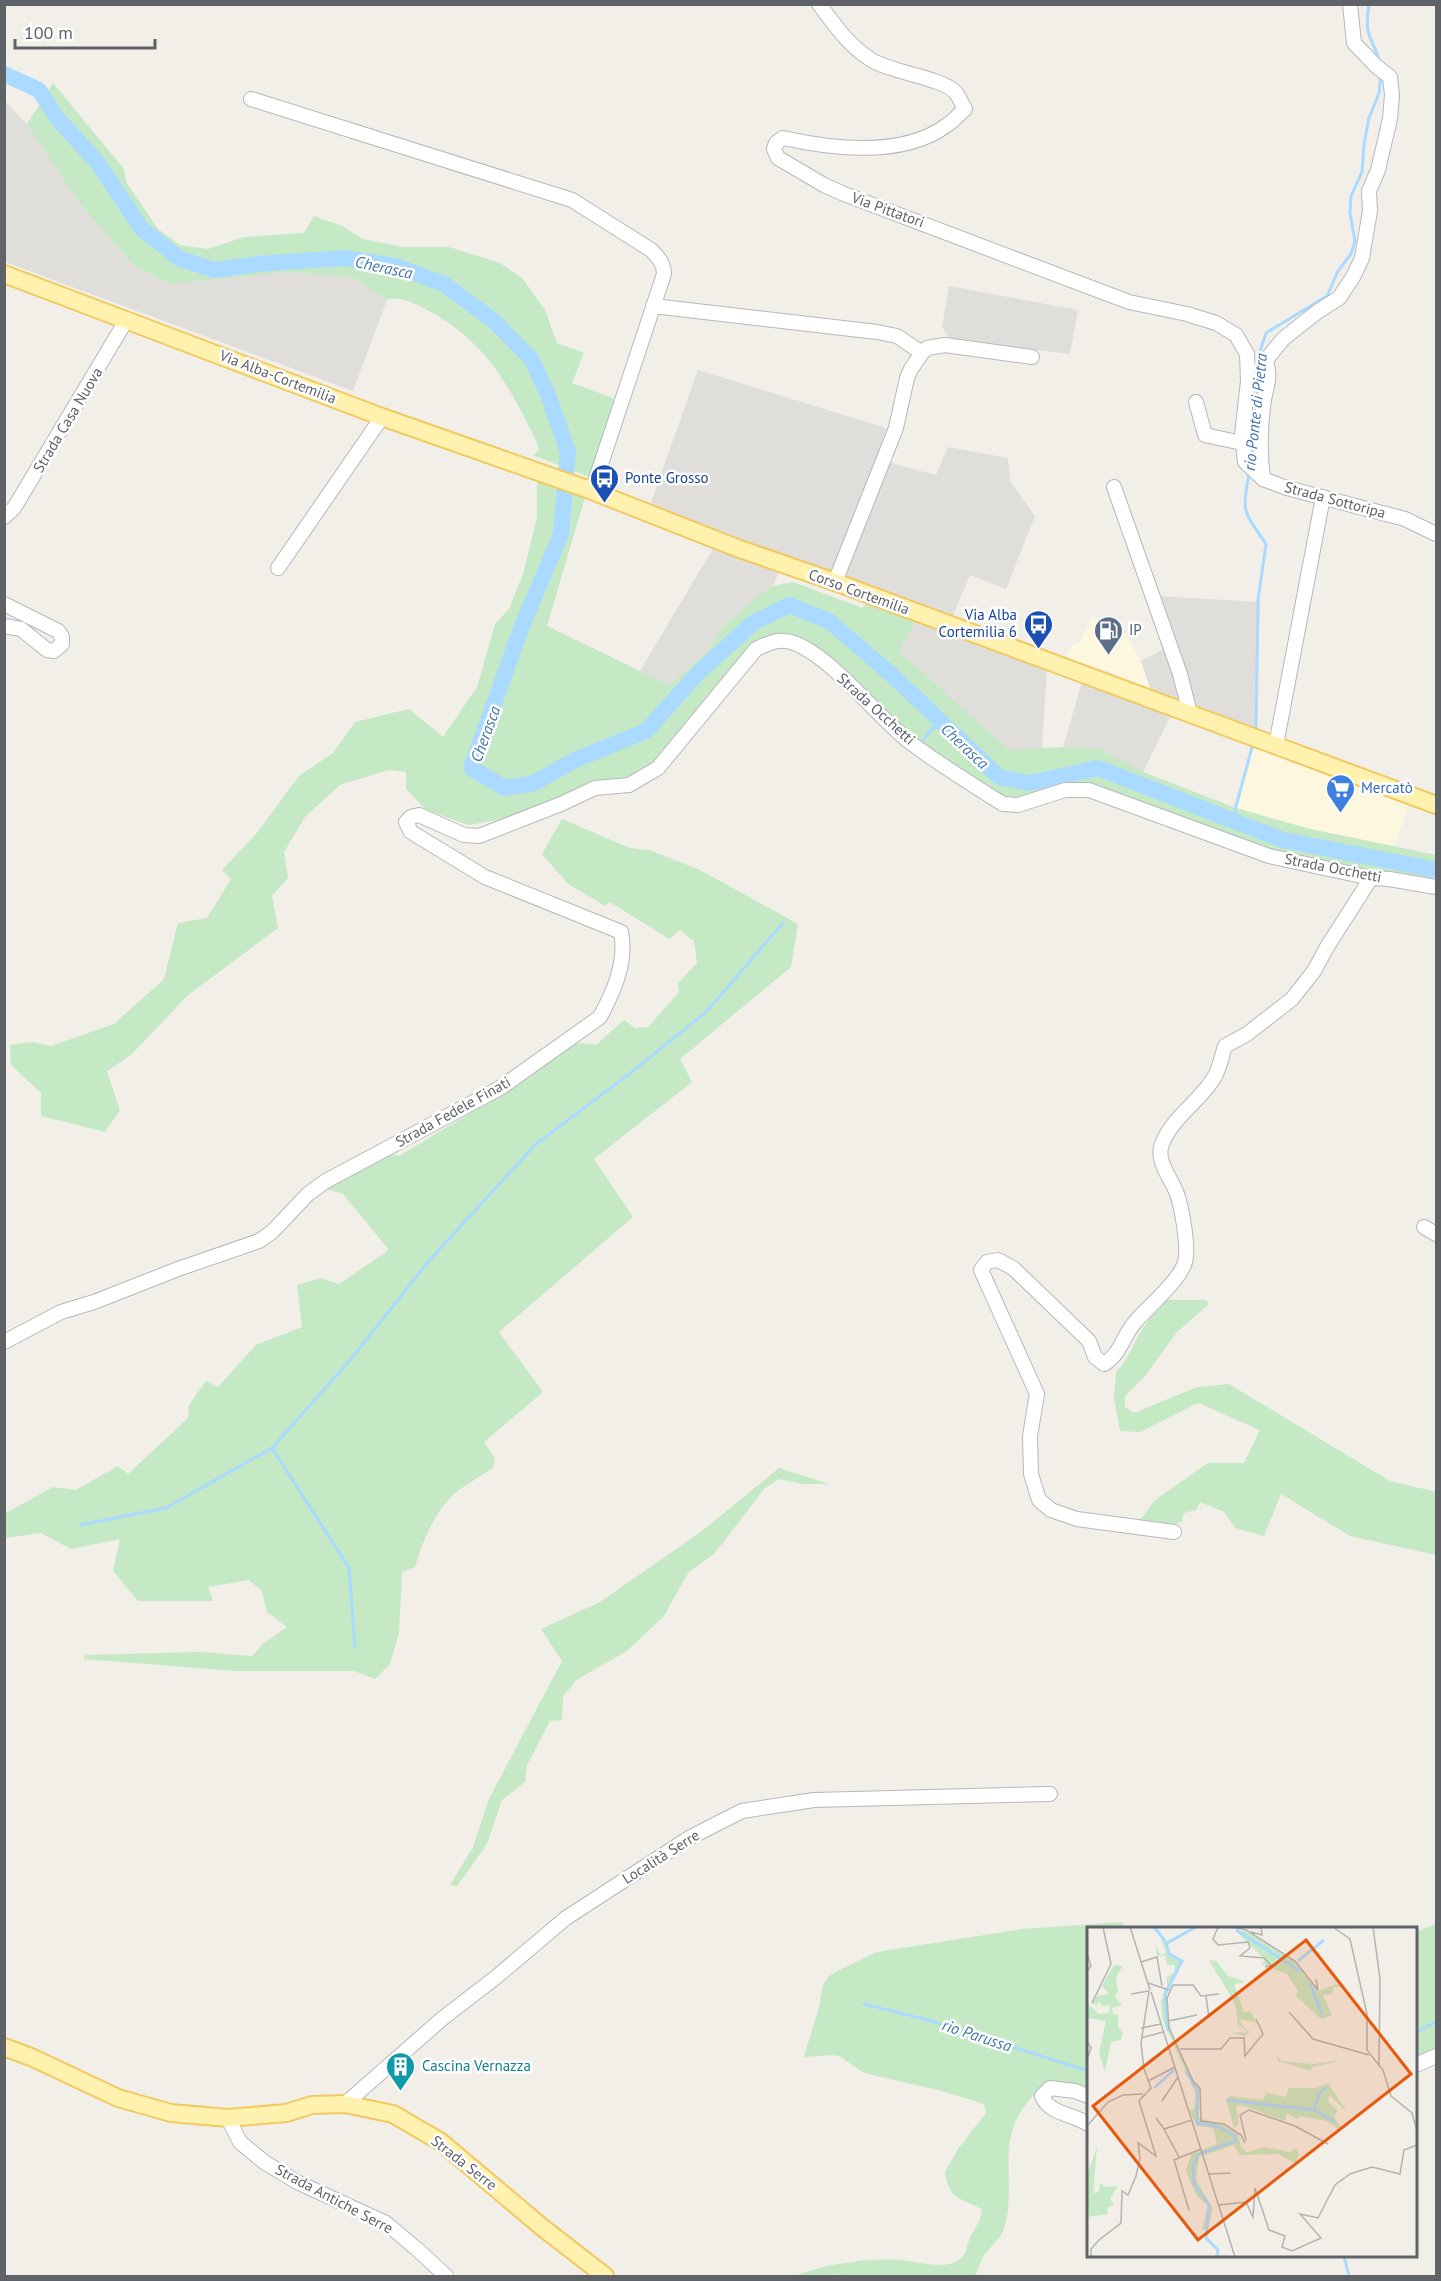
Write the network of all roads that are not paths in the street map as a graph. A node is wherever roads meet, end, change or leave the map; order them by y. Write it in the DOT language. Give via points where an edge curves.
graph roads {
  1 [pos="819,4"];
  2 [pos="1350,4"];
  3 [pos="250,99"];
  4 [pos="4,274"];
  5 [pos="653,306"];
  6 [pos="127,319"];
  7 [pos="922,353"];
  8 [pos="1032,357"];
  9 [pos="1196,402"];
  10 [pos="382,417"];
  11 [pos="1242,443"];
  12 [pos="1255,471"];
  13 [pos="553,477"];
  14 [pos="1114,487"];
  15 [pos="590,490"];
  16 [pos="1323,496"];
  17 [pos="4,517"];
  18 [pos="1437,534"];
  19 [pos="278,568"];
  20 [pos="836,582"];
  21 [pos="4,604"];
  22 [pos="4,626"];
  23 [pos="1190,714"];
  24 [pos="1254,737"];
  25 [pos="1437,805"];
  26 [pos="406,822"];
  27 [pos="1371,878"];
  28 [pos="1437,887"];
  29 [pos="1424,1227"];
  30 [pos="1437,1234"];
  31 [pos="4,1342"];
  32 [pos="1174,1532"];
  33 [pos="1050,1794"];
  34 [pos="4,2047"];
  35 [pos="1437,2056"];
  36 [pos="1417,2065"];
  37 [pos="1087,2095"];
  38 [pos="345,2104"];
  39 [pos="228,2118"];
  40 [pos="1087,2123"];
  41 [pos="446,2277"];
  42 [pos="605,2277"];
  1 -- 11 [label="street, Via Pittatori" via="848,42 871,60 955,91 965,109 947,126 916,140 879,148 818,146 783,138 774,149 778,158 844,194 1129,302 1187,314 1216,323 1236,335 1247,354"];
  2 -- 12 [label="street" via="1354,43 1390,77 1392,95 1378,170 1369,191 1370,211 1362,258 1339,298 1282,339 1266,360 1270,375"];
  3 -- 5 [label="street" via="572,200 660,259 664,274"];
  4 -- 6 [label="main road, Via Alba-Cortemilia"];
  5 -- 7 [label="street" via="877,332 897,336"];
  5 -- 15 [label="street"];
  6 -- 10 [label="main road, Via Alba-Cortemilia"];
  6 -- 17 [label="street, Strada Casa Nuova" via="14,508"];
  7 -- 8 [label="street" via="945,345"];
  7 -- 20 [label="street" via="907,378 896,428"];
  9 -- 11 [label="street" via="1205,435"];
  10 -- 13 [label="main road, Via Alba-Cortemilia"];
  10 -- 19 [label="street"];
  11 -- 12 [label="street, Via Pittatori"];
  12 -- 16 [label="street, Strada Sottoripa" via="1287,488"];
  13 -- 15 [label="main road, Corso Cortemilia"];
  14 -- 23 [label="street" via="1180,674"];
  15 -- 20 [label="main road, Corso Cortemilia" via="737,549"];
  16 -- 18 [label="street, Strada Sottoripa" via="1405,519"];
  16 -- 24 [label="street"];
  20 -- 23 [label="main road, Corso Cortemilia"];
  21 -- 22 [label="street" via="58,631 62,644 54,651 47,650 21,629"];
  23 -- 24 [label="main road, Corso Cortemilia"];
  24 -- 25 [label="main road, Corso Cortemilia"];
  26 -- 27 [label="street, Strada Occhetti" via="419,815 464,835 479,836 595,788 644,778 658,768 756,649 776,640 805,648 907,740 1003,804 1017,805 1065,790 1089,790 1269,856"];
  26 -- 31 [label="street, Strada Fedele Finati" via="411,832 485,877 621,932 622,962 600,1017 500,1088 326,1181 259,1241 61,1312"];
  27 -- 28 [label="street, Strada Occhetti"];
  27 -- 32 [label="street" via="1292,999 1247,1034 1224,1046 1216,1075 1173,1123 1160,1146 1164,1169 1177,1193 1186,1261 1178,1275 1132,1324 1114,1358 1104,1364 1095,1357 1089,1341 1013,1268 998,1260 987,1262 981,1270 1037,1394 1031,1474 1039,1500 1051,1510 1077,1519"];
  29 -- 30 [label="street"];
  33 -- 38 [label="street, Località Serre" via="814,1800 742,1811 689,1838 566,1918"];
  34 -- 39 [label="main road, Strada Serre" via="118,2098 171,2113"];
  35 -- 36 [label="street"];
  37 -- 40 [label="street" via="1050,2088 1042,2096 1052,2109"];
  38 -- 39 [label="main road, Strada Serre"];
  38 -- 42 [label="main road, Strada Serre" via="393,2114 441,2142"];
  39 -- 41 [label="street, Strada Antiche Serre" via="240,2142 264,2162 297,2182 386,2223"];
}
